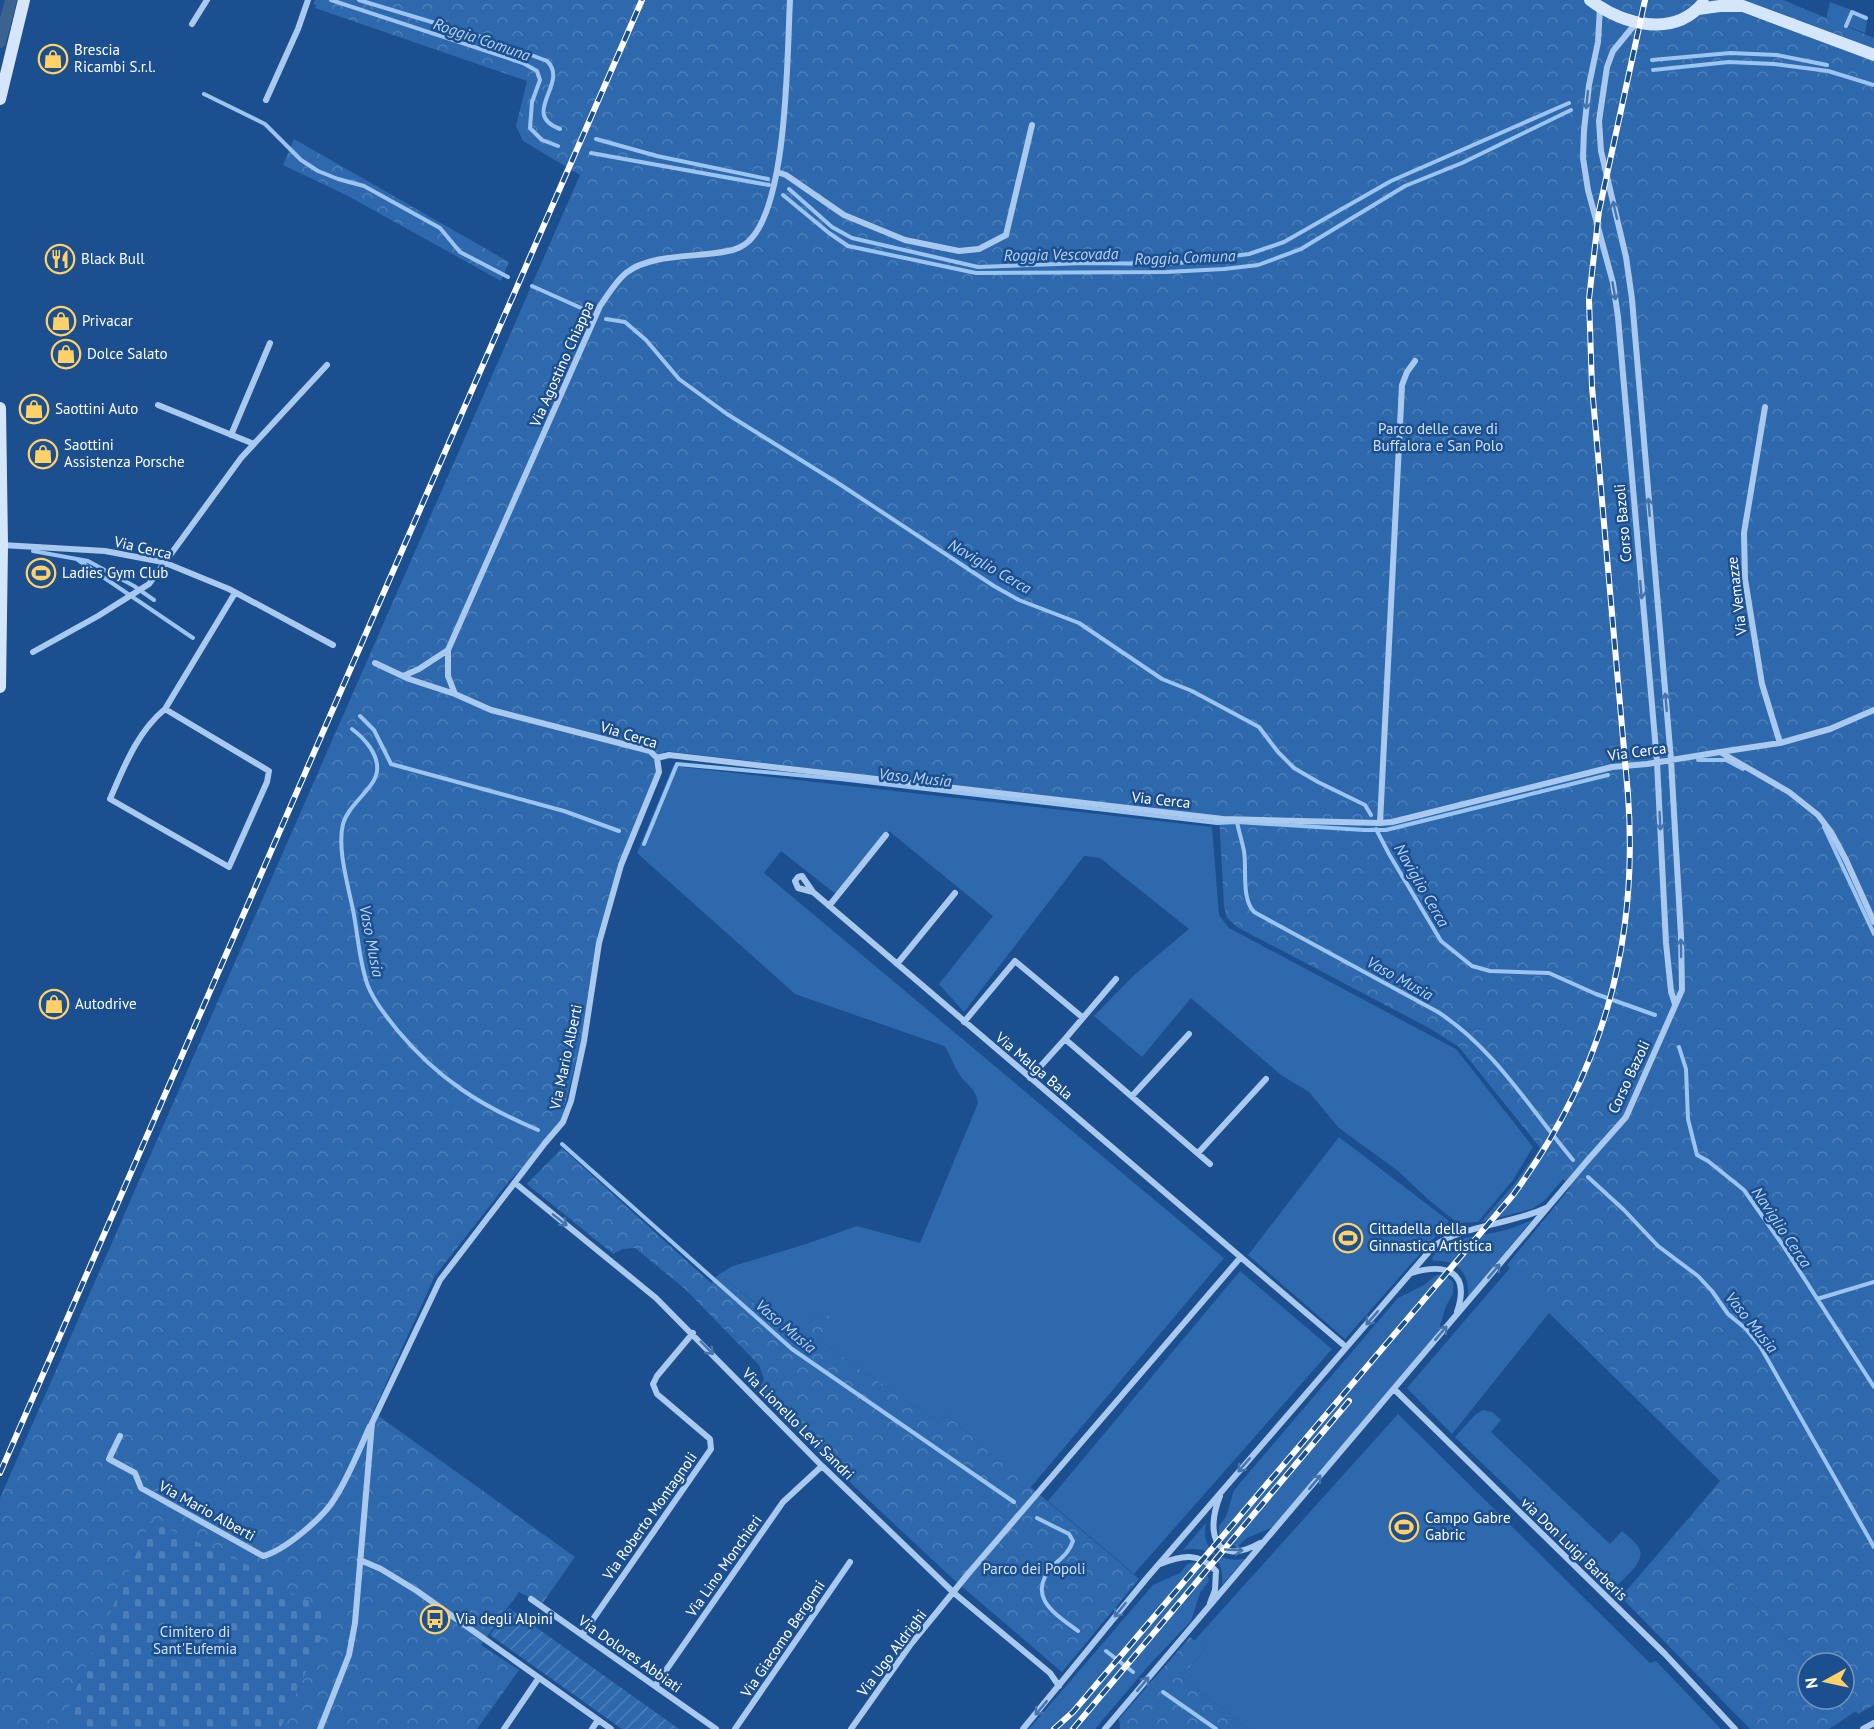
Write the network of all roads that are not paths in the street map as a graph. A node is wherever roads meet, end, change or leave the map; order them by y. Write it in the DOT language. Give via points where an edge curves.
graph roads {
  1 [pos="24,0"];
  2 [pos="207,0"];
  3 [pos="308,0"];
  4 [pos="790,0"];
  5 [pos="1739,3"];
  6 [pos="1595,4"];
  7 [pos="1701,4"];
  8 [pos="1636,23"];
  9 [pos="192,24"];
  10 [pos="1874,55"];
  11 [pos="0,99"];
  12 [pos="266,100"];
  13 [pos="1032,125"];
  14 [pos="777,172"];
  15 [pos="270,343"];
  16 [pos="1415,361"];
  17 [pos="327,365"];
  18 [pos="158,405"];
  19 [pos="1764,407"];
  20 [pos="0,408"];
  21 [pos="231,435"];
  22 [pos="254,444"];
  23 [pos="2,545"];
  24 [pos="163,562"];
  25 [pos="235,593"];
  26 [pos="333,645"];
  27 [pos="448,650"];
  28 [pos="33,652"];
  29 [pos="375,663"];
  30 [pos="402,676"];
  31 [pos="0,687"];
  32 [pos="455,694"];
  33 [pos="165,709"];
  34 [pos="1874,710"];
  35 [pos="1780,743"];
  36 [pos="1720,752"];
  37 [pos="657,758"];
  38 [pos="1671,760"];
  39 [pos="1657,762"];
  40 [pos="1380,823"];
  41 [pos="886,835"];
  42 [pos="813,892"];
  43 [pos="955,893"];
  44 [pos="829,906"];
  45 [pos="1874,922"];
  46 [pos="897,964"];
  47 [pos="1116,979"];
  48 [pos="1676,1005"];
  49 [pos="1082,1017"];
  50 [pos="964,1022"];
  51 [pos="1189,1034"];
  52 [pos="1065,1039"];
  53 [pos="1030,1078"];
  54 [pos="1266,1079"];
  55 [pos="1132,1096"];
  56 [pos="1198,1153"];
  57 [pos="1210,1164"];
  58 [pos="515,1183"];
  59 [pos="1548,1207"];
  60 [pos="1240,1258"];
  61 [pos="1410,1274"];
  62 [pos="1456,1315"];
  63 [pos="693,1333"];
  64 [pos="1346,1347"];
  65 [pos="1394,1389"];
  66 [pos="372,1423"];
  67 [pos="120,1436"];
  68 [pos="822,1466"];
  69 [pos="1222,1490"];
  70 [pos="1265,1541"];
  71 [pos="360,1560"];
  72 [pos="850,1562"];
  73 [pos="1157,1565"];
  74 [pos="954,1593"];
  75 [pos="531,1599"];
  76 [pos="1209,1607"];
  77 [pos="582,1635"];
  78 [pos="538,1679"];
  79 [pos="655,1686"];
  80 [pos="1059,1686"];
  81 [pos="598,1720"];
  82 [pos="1874,1723"];
  83 [pos="320,1729"];
  84 [pos="504,1729"];
  85 [pos="592,1729"];
  86 [pos="611,1729"];
  87 [pos="716,1729"];
  88 [pos="735,1729"];
  89 [pos="852,1729"];
  90 [pos="1023,1729"];
  91 [pos="1105,1729"];
  92 [pos="1735,1729"];
  93 [pos="1863,1729"];
  1 -- 11 [label="main road"];
  2 -- 9 [label="street"];
  3 -- 12 [label="street"];
  4 -- 14 [label="street, Via Agostino Chiappa"];
  5 -- 7 [label="main road"];
  5 -- 10 [label="main road"];
  6 -- 8 [label="main road"];
  6 -- 39 [label="street, Corso Bazoli, one-way" via="1598,42 1589,85 1583,158 1618,317"];
  7 -- 8 [label="main road" via="1688,16 1664,23"];
  38 -- 8 [label="street, Corso Bazoli, one-way" via="1632,299 1601,151 1599,121 1613,51"];
  13 -- 14 [label="street" via="1006,235 979,249 959,251 905,240 843,215"];
  14 -- 27 [label="street, Via Agostino Chiappa" via="763,220 748,242 729,251 638,266 626,273 600,306"];
  15 -- 21 [label="street"];
  16 -- 40 [label="street" via="1402,385"];
  17 -- 22 [label="street"];
  18 -- 21 [label="street"];
  19 -- 35 [label="street, Via Vemazze" via="1744,533 1745,579 1762,684"];
  20 -- 23 [label="main road"];
  21 -- 22 [label="street"];
  22 -- 24 [label="street"];
  23 -- 24 [label="street, Via Cerca" via="105,551"];
  23 -- 31 [label="main road"];
  24 -- 25 [label="street, Via Cerca"];
  24 -- 28 [label="street" via="149,584"];
  25 -- 26 [label="street, Via Cerca"];
  25 -- 33 [label="street"];
  27 -- 30 [label="street"];
  27 -- 32 [label="street, Via Agostino Chiappa" via="447,676"];
  29 -- 30 [label="street, Via Cerca"];
  30 -- 32 [label="street, Via Cerca"];
  32 -- 37 [label="street, Via Cerca" via="491,710 650,751"];
  33 -- 33 [label="street" via="132,750 110,799 229,867 269,771"];
  34 -- 35 [label="street" via="1830,729"];
  35 -- 36 [label="street"];
  36 -- 38 [label="street, Via Cerca"];
  36 -- 45 [label="street" via="1789,792 1818,815 1846,860"];
  37 -- 40 [label="street, Via Cerca" via="669,755 1222,819"];
  37 -- 58 [label="street, Via Mario Alberti" via="659,772 621,866 599,943 571,1101 563,1122"];
  38 -- 39 [label="street, Via Cerca"];
  48 -- 38 [label="street, Corso Bazoli, one-way" via="1682,990 1682,957"];
  39 -- 40 [label="street, Via Cerca" via="1612,767"];
  39 -- 48 [label="street, Corso Bazoli, one-way" via="1666,943"];
  41 -- 44 [label="street"];
  42 -- 44 [label="street, Via Malga Bala"];
  43 -- 46 [label="street"];
  44 -- 46 [label="street, Via Malga Bala"];
  46 -- 50 [label="street, Via Malga Bala"];
  47 -- 49 [label="street"];
  48 -- 59 [label="street, Corso Bazoli" via="1626,1117"];
  49 -- 50 [label="street" via="1015,961"];
  49 -- 52 [label="street"];
  50 -- 53 [label="street, Via Malga Bala"];
  51 -- 55 [label="street"];
  52 -- 53 [label="street"];
  52 -- 55 [label="street"];
  53 -- 60 [label="street, Via Malga Bala"];
  54 -- 56 [label="street"];
  55 -- 56 [label="street"];
  56 -- 57 [label="street"];
  58 -- 63 [label="street, Via Lionello Levi Sandri, one-way"];
  58 -- 66 [label="street, Via Mario Alberti" via="440,1280"];
  59 -- 61 [label="street" via="1445,1239"];
  62 -- 59 [label="street, Corso Bazoli, one-way"];
  60 -- 64 [label="street, Via Malga Bala"];
  60 -- 74 [label="street, Via Ugo Aldrighi"];
  61 -- 62 [label="street" via="1436,1267 1452,1272 1461,1290"];
  61 -- 64 [label="street, one-way"];
  65 -- 62 [label="street, Corso Bazoli, one-way"];
  63 -- 68 [label="street, Via Lionello Levi Sandri, one-way"];
  63 -- 77 [label="street, Via Roberto Montagnoli" via="653,1384 657,1394 710,1439 711,1449"];
  64 -- 69 [label="street, one-way"];
  70 -- 65 [label="street, Corso Bazoli, one-way"];
  65 -- 92 [label="street, via Don Luigi Barberis"];
  66 -- 67 [label="street, Via Mario Alberti" via="334,1500 303,1532 273,1554 263,1556 141,1488 135,1473 109,1459"];
  66 -- 71 [label="street, Via Mario Alberti"];
  68 -- 74 [label="street, Via Lionello Levi Sandri"];
  68 -- 79 [label="street, Via Lino Monchieri" via="783,1502"];
  69 -- 70 [label="street, one-way" via="1213,1521 1219,1547 1235,1552"];
  69 -- 73 [label="street"];
  70 -- 76 [label="street, Corso Bazoli"];
  71 -- 78 [label="street" via="417,1591"];
  71 -- 83 [label="street, Via Mario Alberti" via="349,1655"];
  72 -- 88 [label="street, Via Giacomo Bergomi"];
  73 -- 76 [label="street" via="1186,1557 1207,1562 1216,1571"];
  73 -- 80 [label="street, one-way"];
  74 -- 80 [label="street, Via Lionello Levi Sandri" via="1050,1673"];
  74 -- 89 [label="street, Via Ugo Aldrighi" via="911,1644"];
  75 -- 77 [label="street, Via Dolores Abbiati"];
  91 -- 76 [label="street, Corso Bazoli, one-way"];
  77 -- 79 [label="street, Via Dolores Abbiati"];
  78 -- 81 [label="street"];
  78 -- 84 [label="street"];
  79 -- 87 [label="street, Via Dolores Abbiati"];
  80 -- 90 [label="street, one-way"];
  81 -- 85 [label="street"];
  81 -- 86 [label="street"];
  82 -- 93 [label="street"];
}
